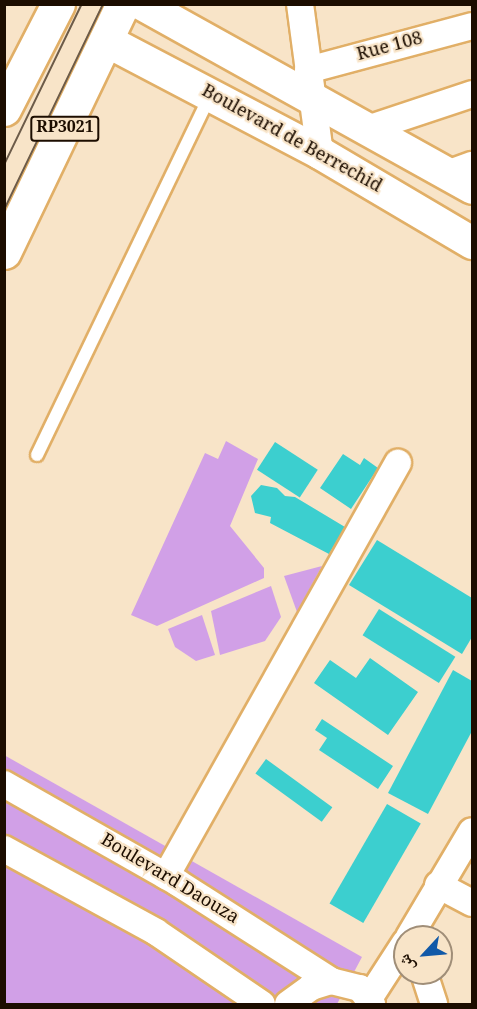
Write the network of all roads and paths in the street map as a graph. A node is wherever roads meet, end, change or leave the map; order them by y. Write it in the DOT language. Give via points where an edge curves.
graph roads {
  1 [pos="58,4"];
  2 [pos="123,4"];
  3 [pos="142,4"];
  4 [pos="300,5"];
  5 [pos="472,26"];
  6 [pos="107,41"];
  7 [pos="310,84"];
  8 [pos="472,94"];
  9 [pos="210,96"];
  10 [pos="4,109"];
  11 [pos="367,129"];
  12 [pos="320,153"];
  13 [pos="464,176"];
  14 [pos="472,243"];
  15 [pos="4,252"];
  16 [pos="37,455"];
  17 [pos="398,463"];
  18 [pos="4,784"];
  19 [pos="470,837"];
  20 [pos="4,849"];
  21 [pos="166,876"];
  22 [pos="438,885"];
  23 [pos="470,899"];
  24 [pos="416,925"];
  25 [pos="393,965"];
  26 [pos="332,981"];
  27 [pos="428,985"];
  28 [pos="371,1001"];
  29 [pos="262,1005"];
  30 [pos="288,1005"];
  31 [pos="434,1005"];
  1 -- 10 [label="main road, RP3021"];
  2 -- 6 [label="main road, RP3021"];
  3 -- 7 [label="street"];
  4 -- 7 [label="street"];
  5 -- 7 [label="street, Rue 108"];
  6 -- 9 [label="street, Boulevard de Berrechid"];
  6 -- 15 [label="main road, RP3021"];
  7 -- 11 [label="street"];
  7 -- 12 [label="street"];
  8 -- 11 [label="street"];
  9 -- 12 [label="street, Boulevard de Berrechid"];
  9 -- 16 [label="lane"];
  11 -- 13 [label="street"];
  12 -- 14 [label="street, Boulevard de Berrechid"];
  17 -- 21 [label="street"];
  18 -- 21 [label="street, Boulevard Daouza"];
  19 -- 22 [label="street"];
  20 -- 29 [label="street" via="156,932"];
  21 -- 26 [label="street, Boulevard Daouza"];
  22 -- 23 [label="street"];
  22 -- 24 [label="street"];
  25 -- 28 [label="street"];
  26 -- 28 [label="street, Boulevard Daouza" via="360,988"];
  26 -- 30 [label="street" via="310,987"];
  27 -- 31 [label="street"];
}
